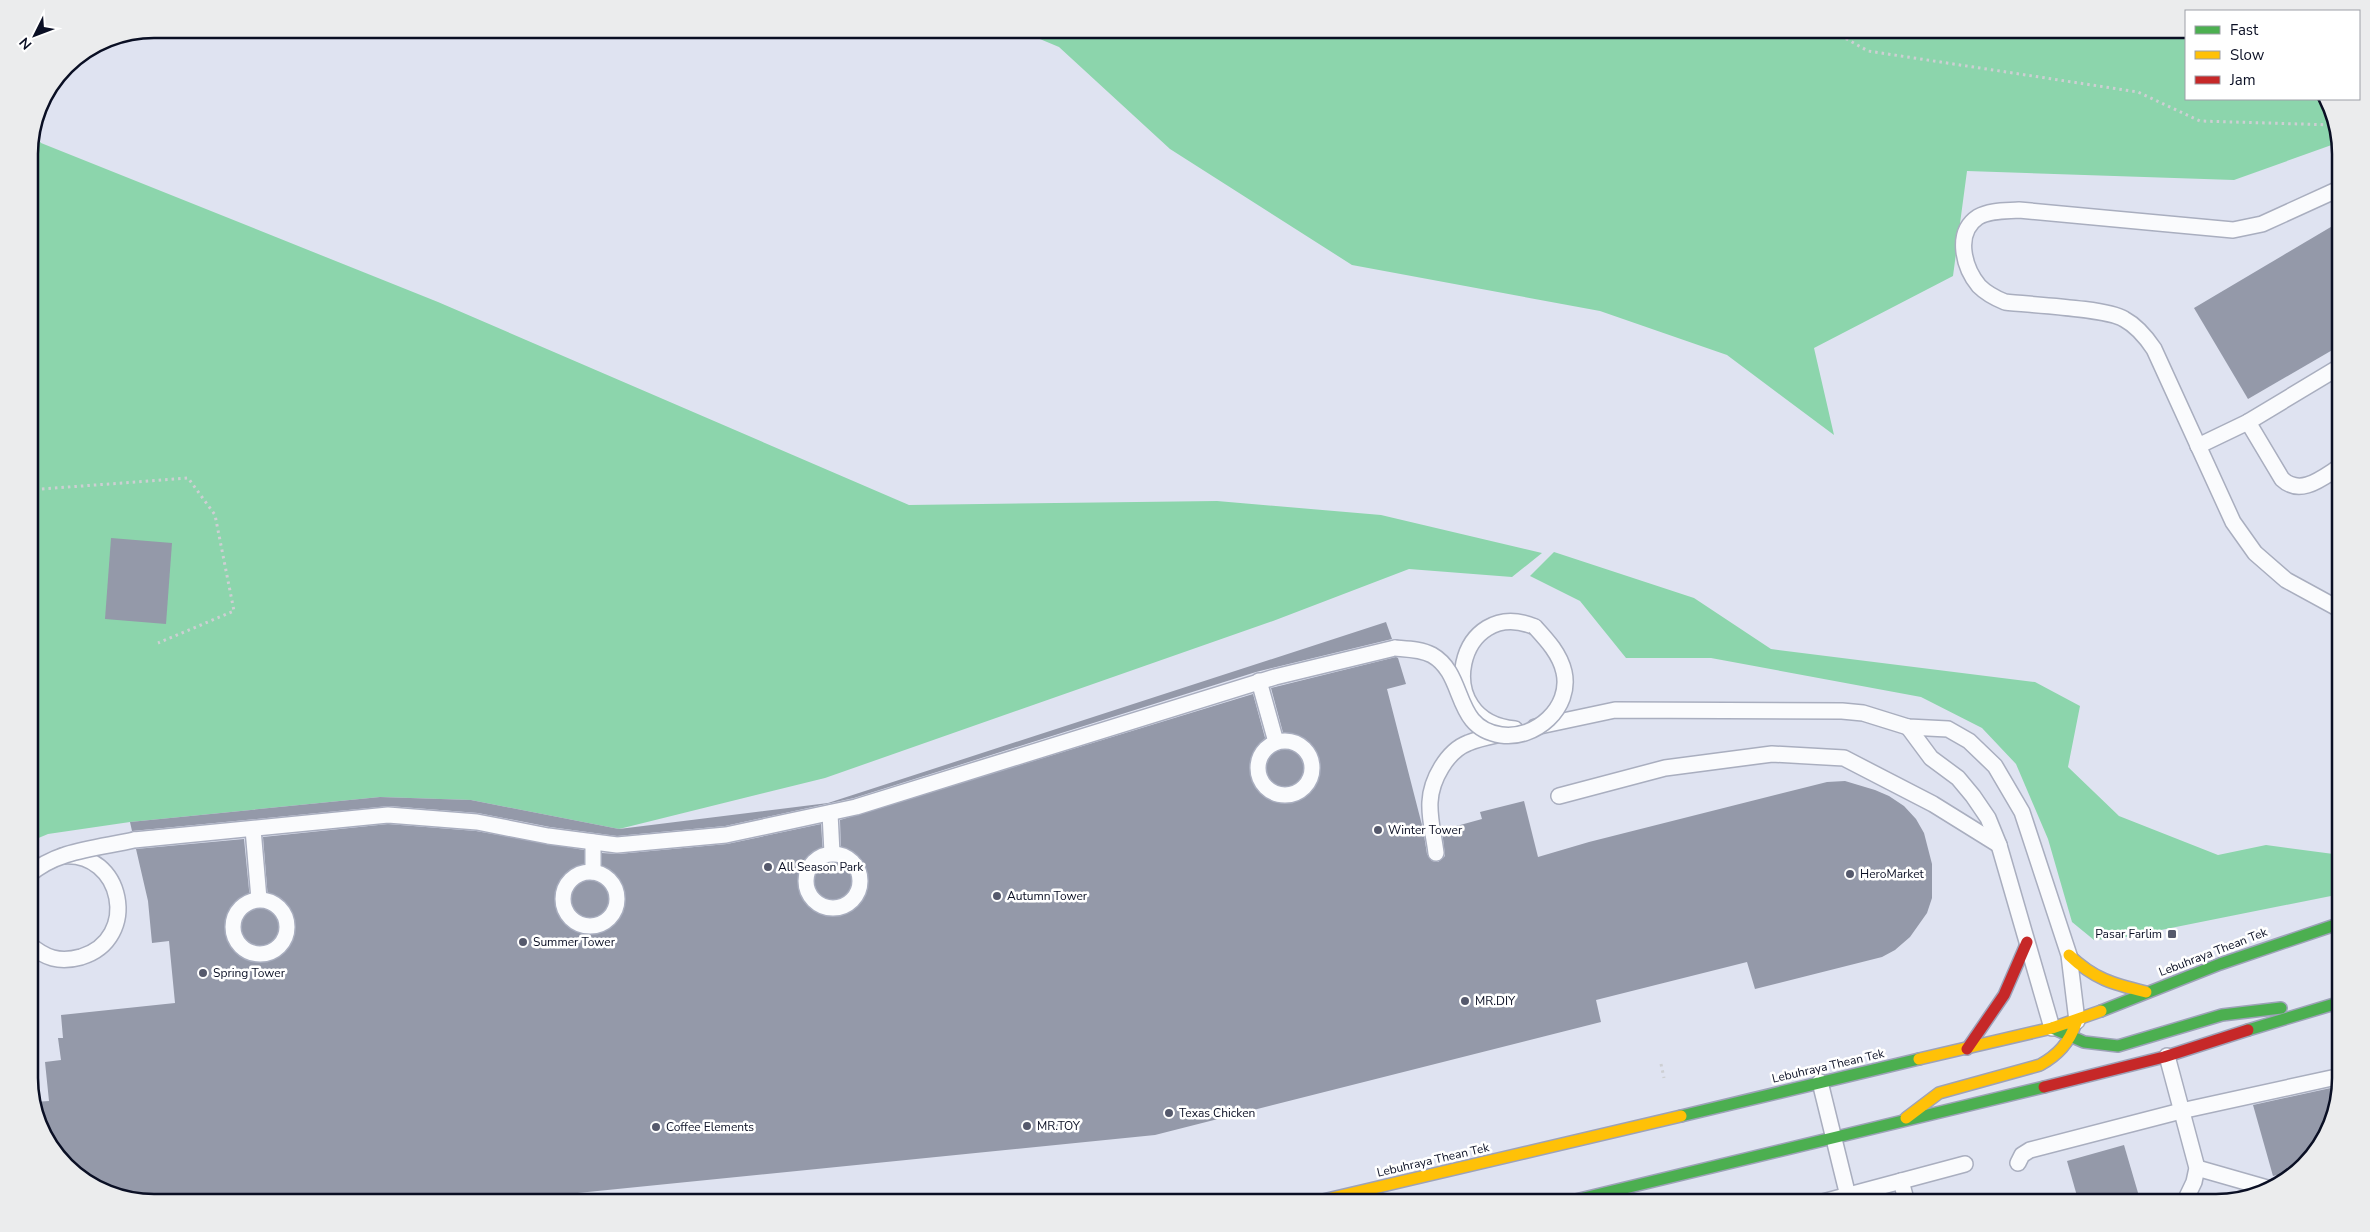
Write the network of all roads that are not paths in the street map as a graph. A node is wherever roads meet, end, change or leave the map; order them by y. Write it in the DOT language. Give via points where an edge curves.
graph roads {
  1 [pos="2332,192"];
  2 [pos="2332,371"];
  3 [pos="2248,422"];
  4 [pos="2198,446"];
  5 [pos="2332,471"];
  6 [pos="2332,605"];
  7 [pos="1259,682"];
  8 [pos="1908,727"];
  9 [pos="1522,729"];
  10 [pos="1276,742"];
  11 [pos="1559,796"];
  12 [pos="830,813"];
  13 [pos="253,829"];
  14 [pos="593,842"];
  15 [pos="1999,845"];
  16 [pos="832,853"];
  17 [pos="1436,853"];
  18 [pos="38,864"];
  19 [pos="38,866"];
  20 [pos="593,872"];
  21 [pos="259,899"];
  22 [pos="2332,926"];
  23 [pos="2027,942"];
  24 [pos="38,952"];
  25 [pos="2069,955"];
  26 [pos="2146,992"];
  27 [pos="2332,1004"];
  28 [pos="2325,1006"];
  29 [pos="2077,1022"];
  30 [pos="2052,1028"];
  31 [pos="2071,1039"];
  32 [pos="1967,1049"];
  33 [pos="2167,1056"];
  34 [pos="2332,1078"];
  35 [pos="1820,1082"];
  36 [pos="2181,1111"];
  37 [pos="1896,1125"];
  38 [pos="1835,1137"];
  39 [pos="2018,1163"];
  40 [pos="1965,1164"];
  41 [pos="2197,1168"];
  42 [pos="1901,1181"];
  43 [pos="2260,1186"];
  44 [pos="1348,1194"];
  45 [pos="1600,1194"];
  46 [pos="1848,1194"];
  47 [pos="1855,1194"];
  48 [pos="1905,1194"];
  49 [pos="2188,1194"];
  1 -- 4 [label="lane" via="2262,224 2243,229 2223,230 2019,210 1997,211 1979,217 1968,226 1964,256 1974,279 1993,297 2005,302 2123,318 2142,332 2154,349"];
  2 -- 3 [label="lane"];
  3 -- 4 [label="lane"];
  3 -- 5 [label="lane" via="2289,486 2307,485"];
  4 -- 6 [label="lane" via="2233,522 2255,554 2286,580"];
  7 -- 9 [label="lane, bridge" via="1395,648 1414,650 1432,656 1449,670 1461,702 1483,729 1516,736 1547,721 1558,707 1564,691 1564,673 1559,657 1535,627 1520,620 1501,622 1484,630 1471,643 1463,660 1461,679 1474,711 1488,722 1504,728"];
  7 -- 10 [label="lane"];
  7 -- 12 [label="lane" via="965,775"];
  8 -- 9 [label="lane" via="1864,713 1842,710 1616,710"];
  8 -- 15 [label="lane" via="1931,758 1958,778 1973,796 1988,818"];
  8 -- 25 [label="lane" via="1948,729 1969,741 1995,766 2022,812"];
  9 -- 17 [label="lane" via="1467,743 1452,752 1434,782 1430,802"];
  11 -- 15 [label="lane" via="1665,768 1772,754 1844,758 1933,804"];
  12 -- 14 [label="lane" via="726,835 617,845"];
  12 -- 16 [label="lane"];
  13 -- 14 [label="lane" via="388,815 477,822"];
  13 -- 19 [label="lane, bridge" via="134,840 67,854"];
  13 -- 21 [label="lane"];
  14 -- 20 [label="lane"];
  15 -- 23 [label="lane"];
  18 -- 24 [label="lane" via="53,857 69,855 99,867 117,894 119,912 105,943 91,954 57,961"];
  22 -- 26 [label="main road, Lebuhraya Thean Tek" via="2281,941"];
  23 -- 30 [label="lane"];
  23 -- 32 [label="main road" via="2004,995"];
  25 -- 26 [label="main road" via="2087,973 2104,982"];
  25 -- 29 [label="lane"];
  26 -- 29 [label="main road, Lebuhraya Thean Tek"];
  27 -- 28 [label="main road"];
  28 -- 31 [label="main road" via="2267,1008 2222,1015 2118,1046"];
  28 -- 33 [label="main road"];
  29 -- 30 [label="main road, Lebuhraya Thean Tek"];
  29 -- 31 [label="main road"];
  30 -- 31 [label="main road"];
  30 -- 32 [label="main road, Lebuhraya Thean Tek"];
  31 -- 37 [label="main road" via="2060,1053 2040,1065 1939,1093"];
  32 -- 35 [label="main road, Lebuhraya Thean Tek"];
  33 -- 36 [label="lane"];
  33 -- 37 [label="main road"];
  34 -- 36 [label="lane"];
  35 -- 38 [label="lane"];
  35 -- 44 [label="main road, Lebuhraya Thean Tek"];
  36 -- 39 [label="lane" via="2030,1150"];
  36 -- 41 [label="lane"];
  37 -- 38 [label="main road"];
  38 -- 45 [label="main road"];
  38 -- 46 [label="lane"];
  40 -- 42 [label="lane"];
  41 -- 43 [label="lane"];
  41 -- 49 [label="lane"];
  42 -- 47 [label="lane"];
  42 -- 48 [label="lane"];
}
